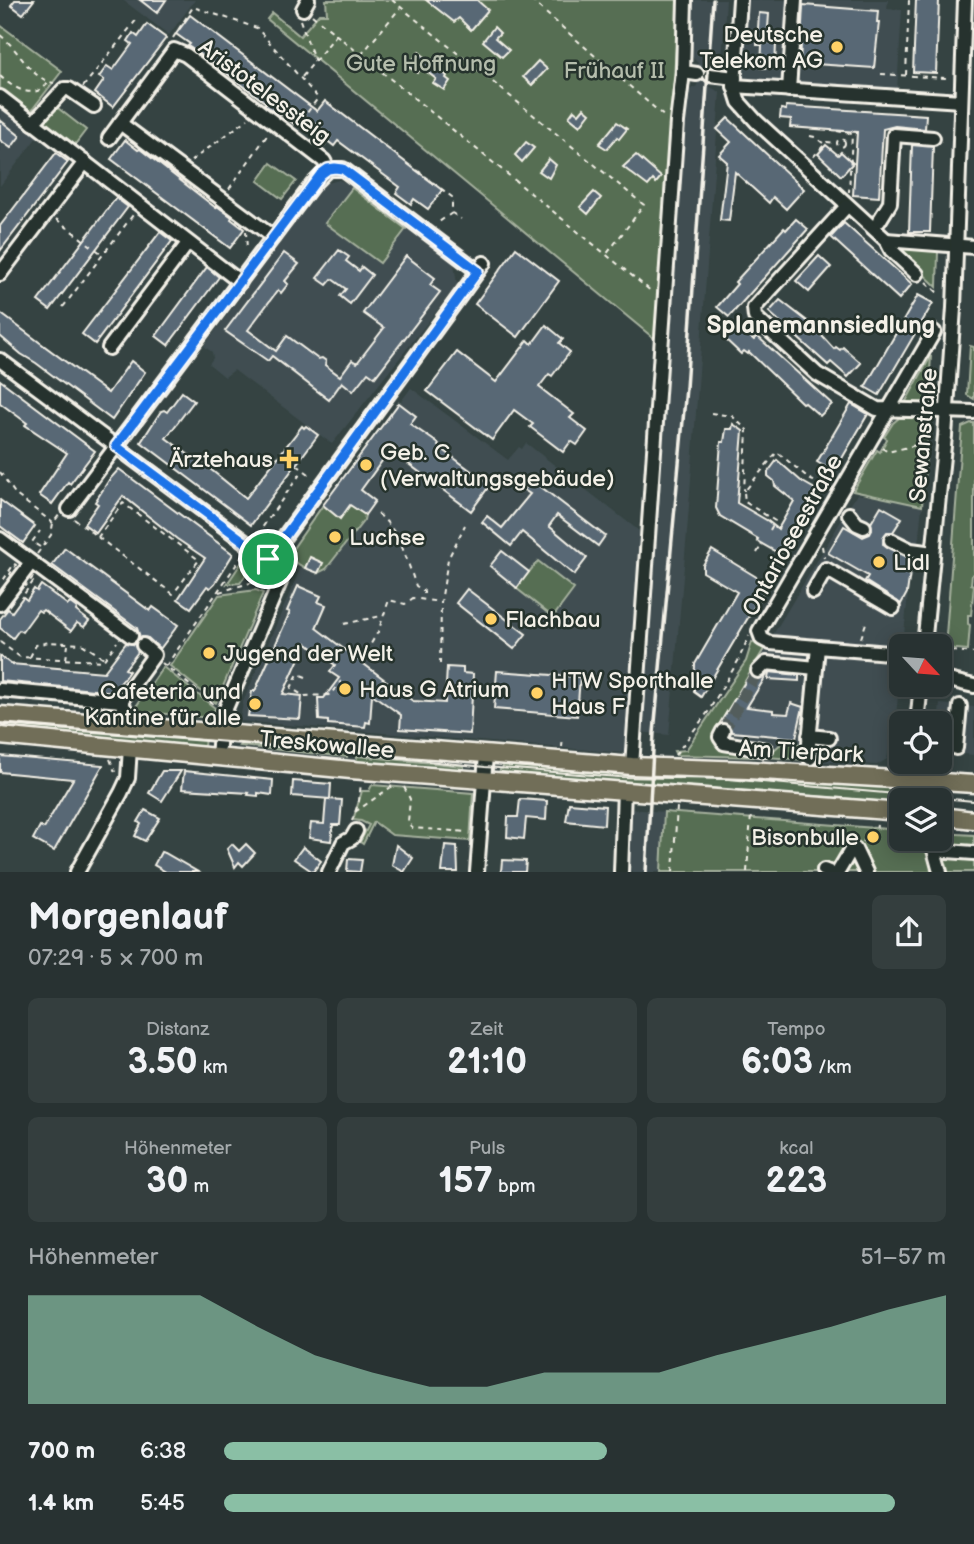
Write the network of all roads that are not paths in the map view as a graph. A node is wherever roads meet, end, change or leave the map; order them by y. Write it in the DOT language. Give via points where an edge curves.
graph roads {
  1 [pos="685,0"];
  2 [pos="740,0"];
  3 [pos="795,0"];
  4 [pos="965,0"];
  5 [pos="683,72"];
  6 [pos="735,82"];
  7 [pos="789,90"];
  8 [pos="0,97"];
  9 [pos="961,102"];
  10 [pos="94,106"];
  11 [pos="33,122"];
  12 [pos="120,123"];
  13 [pos="108,138"];
  14 [pos="933,138"];
  15 [pos="85,162"];
  16 [pos="328,169"];
  17 [pos="844,203"];
  18 [pos="879,221"];
  19 [pos="273,237"];
  20 [pos="886,240"];
  21 [pos="188,243"];
  22 [pos="957,245"];
  23 [pos="974,247"];
  24 [pos="0,274"];
  25 [pos="917,274"];
  26 [pos="240,282"];
  27 [pos="934,332"];
  28 [pos="109,348"];
  29 [pos="0,360"];
  30 [pos="889,409"];
  31 [pos="947,410"];
  32 [pos="974,412"];
  33 [pos="116,446"];
  34 [pos="70,513"];
  35 [pos="849,514"];
  36 [pos="864,527"];
  37 [pos="0,539"];
  38 [pos="891,540"];
  39 [pos="933,553"];
  40 [pos="268,559"];
  41 [pos="31,563"];
  42 [pos="813,592"];
  43 [pos="0,604"];
  44 [pos="893,608"];
  45 [pos="128,634"];
  46 [pos="925,634"];
  47 [pos="143,645"];
  48 [pos="818,647"];
  49 [pos="889,653"];
  50 [pos="816,668"];
  51 [pos="758,671"];
  52 [pos="952,681"];
  53 [pos="974,686"];
  54 [pos="0,690"];
  55 [pos="121,701"];
  56 [pos="960,706"];
  57 [pos="0,715"];
  58 [pos="126,726"];
  59 [pos="723,731"];
  60 [pos="220,734"];
  61 [pos="0,736"];
  62 [pos="829,738"];
  63 [pos="809,739"];
  64 [pos="777,740"];
  65 [pos="131,748"];
  66 [pos="956,748"];
  67 [pos="486,755"];
  68 [pos="218,757"];
  69 [pos="810,758"];
  70 [pos="672,764"];
  71 [pos="632,766"];
  72 [pos="912,774"];
  73 [pos="484,779"];
  74 [pos="911,780"];
  75 [pos="974,784"];
  76 [pos="910,788"];
  77 [pos="624,790"];
  78 [pos="889,811"];
  79 [pos="952,818"];
  80 [pos="974,820"];
  81 [pos="356,831"];
  82 [pos="974,853"];
  83 [pos="77,872"];
  84 [pos="329,872"];
  85 [pos="477,872"];
  86 [pos="621,872"];
  87 [pos="838,872"];
  88 [pos="866,872"];
  89 [pos="940,872"];
  1 -- 5 [label="street"];
  2 -- 6 [label="street"];
  3 -- 7 [label="street"];
  4 -- 9 [label="street, Sewanstraße"];
  5 -- 6 [label="street"];
  5 -- 71 [label="street"];
  6 -- 7 [label="street"];
  6 -- 17 [label="street" via="739,102 756,121"];
  7 -- 9 [label="street"];
  8 -- 11 [label="street"];
  9 -- 22 [label="street, Sewanstraße"];
  10 -- 11 [label="street" via="69,89 60,90"];
  11 -- 15 [label="street"];
  12 -- 13 [label="street"];
  12 -- 16 [label="street, Aristotelessteig" via="173,50 186,55 291,135"];
  12 -- 19 [label="street"];
  14 -- 18 [label="street" via="894,135 890,203"];
  15 -- 21 [label="street"];
  15 -- 24 [label="street"];
  16 -- 19 [label="street, Aristotelessteig"];
  16 -- 40 [label="street, Aristotelessteig" via="343,169 481,267"];
  17 -- 20 [label="street"];
  17 -- 30 [label="street" via="754,308 755,317 817,374 877,409"];
  19 -- 26 [label="street, Aristotelessteig"];
  20 -- 22 [label="street"];
  20 -- 25 [label="street"];
  21 -- 26 [label="street"];
  21 -- 28 [label="street"];
  22 -- 23 [label="street"];
  22 -- 31 [label="street, Sewanstraße"];
  26 -- 33 [label="street, Aristotelessteig"];
  27 -- 30 [label="street, Ontarioseestraße"];
  29 -- 33 [label="street"];
  30 -- 31 [label="street"];
  30 -- 48 [label="street, Ontarioseestraße" via="759,631 770,643"];
  31 -- 32 [label="street"];
  31 -- 39 [label="street, Sewanstraße"];
  33 -- 34 [label="street, Aristotelessteig"];
  33 -- 40 [label="street"];
  35 -- 36 [label="street"];
  37 -- 41 [label="street"];
  38 -- 39 [label="street" via="911,551"];
  39 -- 46 [label="street, Sewanstraße"];
  40 -- 60 [label="street" via="280,574 279,582 224,711"];
  41 -- 43 [label="street"];
  41 -- 45 [label="street"];
  42 -- 44 [label="street" via="826,569"];
  47 -- 55 [label="street" via="154,655"];
  48 -- 49 [label="street, Ontarioseestraße"];
  48 -- 50 [label="street"];
  50 -- 51 [label="street" via="766,663"];
  50 -- 63 [label="street"];
  52 -- 53 [label="street"];
  54 -- 55 [label="street"];
  55 -- 58 [label="street"];
  56 -- 66 [label="street"];
  57 -- 58 [label="main road, Treskowallee"];
  58 -- 60 [label="main road, Treskowallee"];
  59 -- 64 [label="street" via="724,743 764,752"];
  60 -- 67 [label="main road, Treskowallee"];
  60 -- 68 [label="street"];
  61 -- 65 [label="main road, Treskowallee"];
  62 -- 63 [label="street"];
  63 -- 69 [label="street"];
  65 -- 68 [label="main road, Treskowallee"];
  65 -- 83 [label="street" via="128,778"];
  67 -- 71 [label="main road, Treskowallee"];
  67 -- 73 [label="street"];
  68 -- 73 [label="main road, Treskowallee"];
  70 -- 71 [label="main road, Treskowallee"];
  70 -- 74 [label="main road, Am Tierpark"];
  72 -- 74 [label="street"];
  73 -- 77 [label="main road, Treskowallee"];
  73 -- 85 [label="street"];
  74 -- 75 [label="main road, Am Tierpark"];
  74 -- 76 [label="street"];
  77 -- 78 [label="main road, Treskowallee"];
  77 -- 86 [label="street"];
  79 -- 80 [label="main road"];
  81 -- 84 [label="street" via="343,843"];
  82 -- 89 [label="street" via="934,850"];
  87 -- 88 [label="street" via="855,849"];
}
